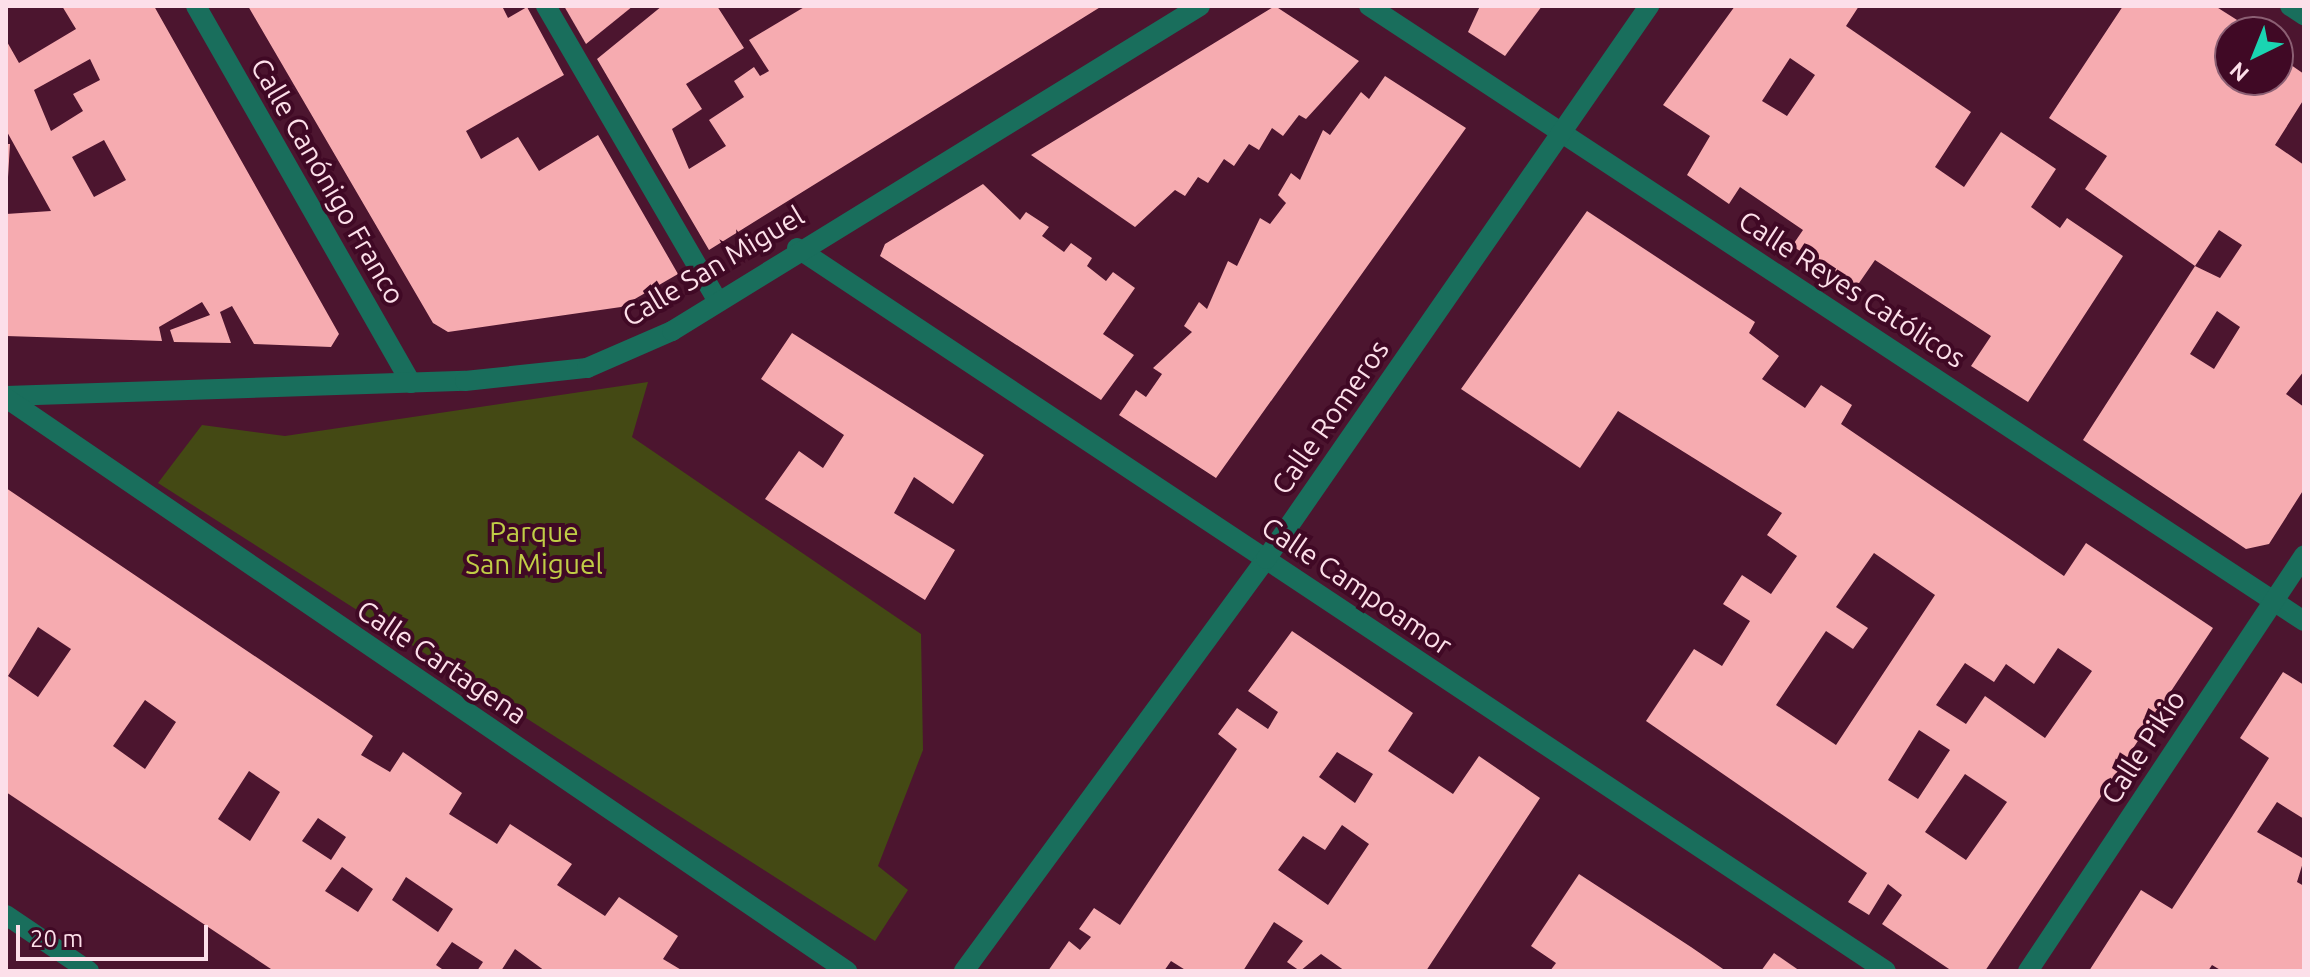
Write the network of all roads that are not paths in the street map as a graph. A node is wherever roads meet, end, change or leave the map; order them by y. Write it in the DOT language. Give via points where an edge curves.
graph roads {
  1 [pos="196,6"];
  2 [pos="546,6"];
  3 [pos="1200,6"];
  4 [pos="1369,6"];
  5 [pos="1649,6"];
  6 [pos="2290,6"];
  7 [pos="2304,15"];
  8 [pos="1562,132"];
  9 [pos="797,248"];
  10 [pos="718,301"];
  11 [pos="411,383"];
  12 [pos="6,397"];
  13 [pos="2304,555"];
  14 [pos="1266,559"];
  15 [pos="2274,600"];
  16 [pos="2304,621"];
  17 [pos="6,915"];
  18 [pos="89,971"];
  19 [pos="847,971"];
  20 [pos="964,971"];
  21 [pos="1886,971"];
  22 [pos="2028,971"];
  1 -- 11 [label="street, Calle Canónigo Franco"];
  2 -- 10 [label="street"];
  3 -- 9 [label="street, Calle San Miguel"];
  4 -- 8 [label="street, Calle Reyes Católicos"];
  5 -- 8 [label="street, Calle Romeros"];
  6 -- 7 [label="street"];
  8 -- 14 [label="street, Calle Romeros"];
  8 -- 15 [label="street, Calle Reyes Católicos"];
  9 -- 10 [label="street, Calle San Miguel"];
  9 -- 14 [label="street, Calle Campoamor"];
  10 -- 11 [label="street, Calle San Miguel" via="587,368"];
  11 -- 12 [label="street, Calle San Miguel"];
  12 -- 19 [label="street, Calle Cartagena"];
  13 -- 15 [label="street, Calle Pikio"];
  14 -- 20 [label="street, Calle Romeros"];
  14 -- 21 [label="street, Calle Campoamor"];
  15 -- 16 [label="street, Calle Reyes Católicos"];
  15 -- 22 [label="street, Calle Pikio"];
  17 -- 18 [label="street"];
}
